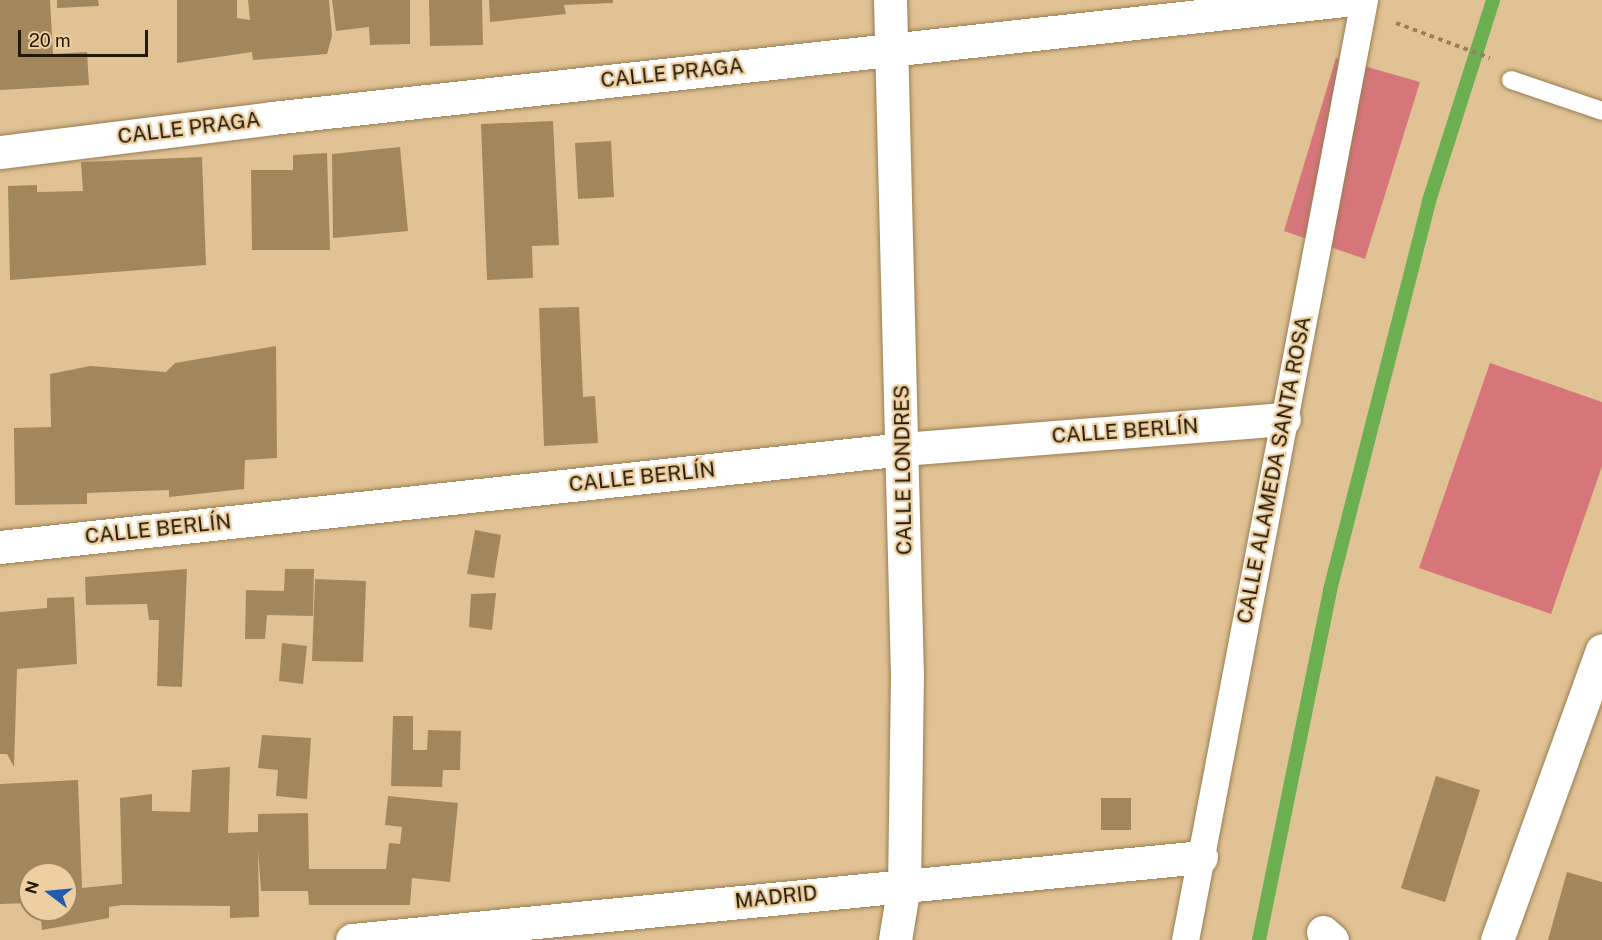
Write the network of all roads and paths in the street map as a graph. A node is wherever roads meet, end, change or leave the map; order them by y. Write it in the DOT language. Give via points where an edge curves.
graph roads {
  1 [pos="890,0"];
  2 [pos="1344,0"];
  3 [pos="1364,0"];
  4 [pos="1394,22"];
  5 [pos="890,48"];
  6 [pos="1489,57"];
  7 [pos="1511,80"];
  8 [pos="1602,111"];
  9 [pos="0,152"];
  10 [pos="1284,419"];
  11 [pos="903,449"];
  12 [pos="0,546"];
  13 [pos="1602,650"];
  14 [pos="1201,857"];
  15 [pos="904,885"];
  16 [pos="351,940"];
  17 [pos="895,940"];
  18 [pos="1185,940"];
  19 [pos="1497,940"];
  1 -- 5 [label="street, CALLE LONDRES"];
  2 -- 5 [label="street, CALLE PRAGA"];
  3 -- 10 [label="street, CALLE ALAMEDA SANTA ROSA"];
  4 -- 6 [label="path"];
  5 -- 9 [label="street, CALLE PRAGA"];
  5 -- 11 [label="street, CALLE LONDRES"];
  7 -- 8 [label="lane"];
  10 -- 11 [label="street, CALLE BERLÍN"];
  10 -- 14 [label="street, CALLE ALAMEDA SANTA ROSA"];
  11 -- 12 [label="street, CALLE BERLÍN"];
  11 -- 15 [label="street, CALLE LONDRES" via="907,674"];
  13 -- 19 [label="street"];
  14 -- 15 [label="street, MADRID"];
  14 -- 18 [label="street, CALLE ALAMEDA SANTA ROSA"];
  15 -- 16 [label="street, MADRID"];
  15 -- 17 [label="street, CALLE LONDRES"];
}
